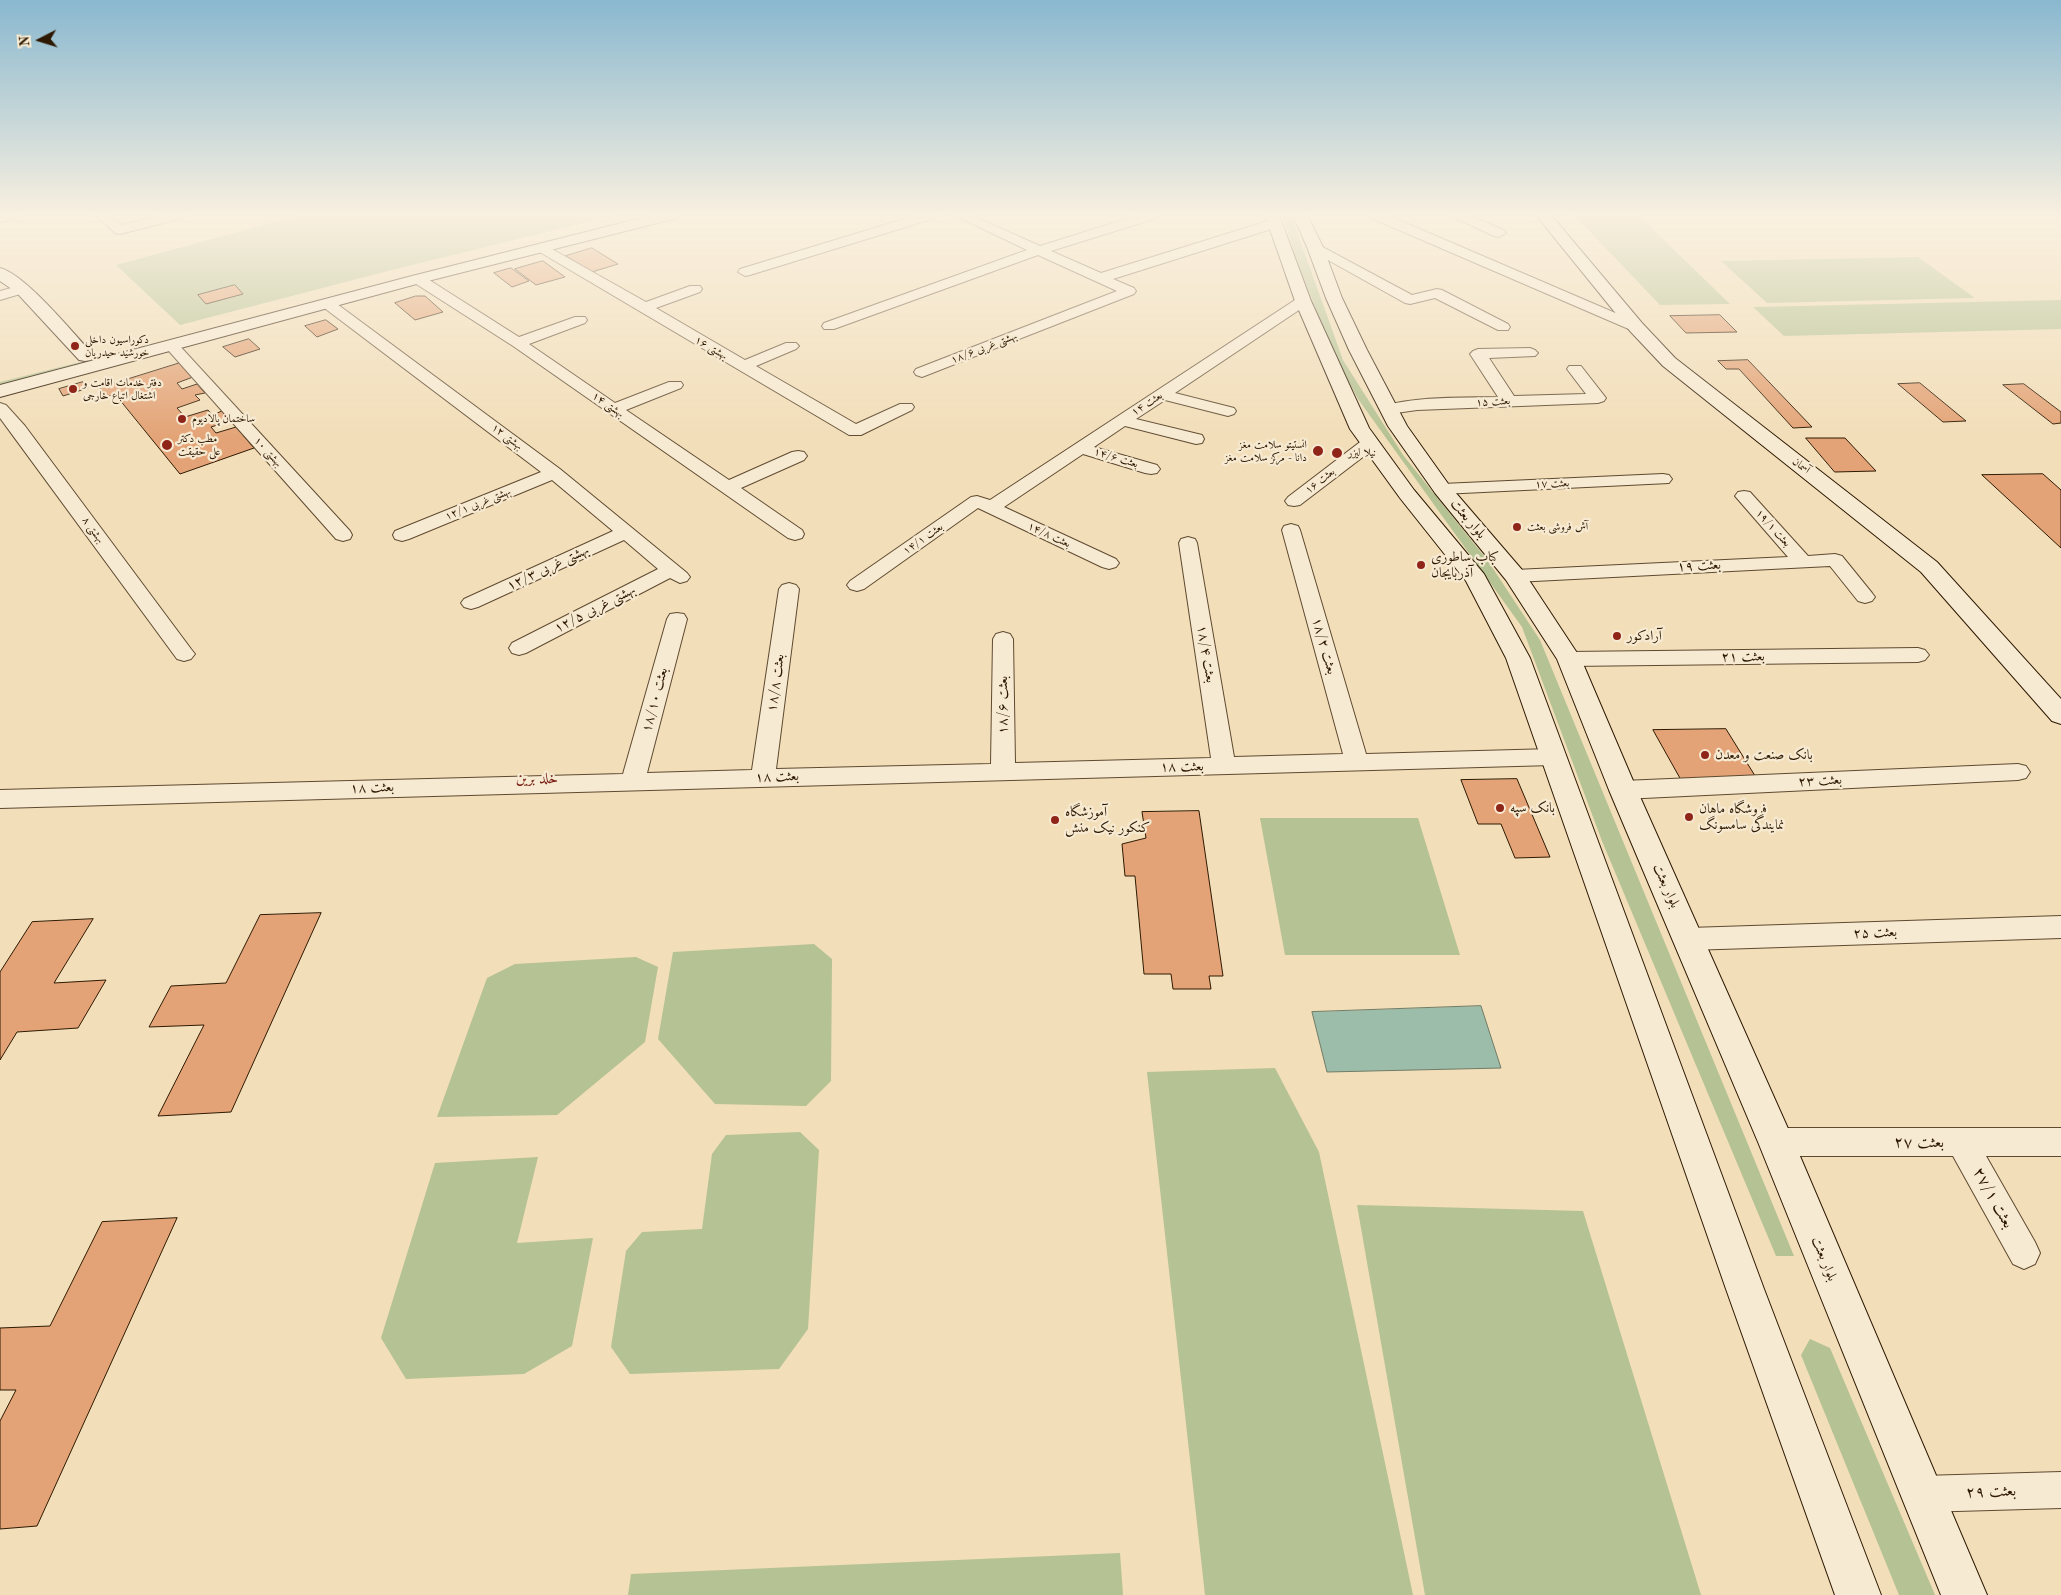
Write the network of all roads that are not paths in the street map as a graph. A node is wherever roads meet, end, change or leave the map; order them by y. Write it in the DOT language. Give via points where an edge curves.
graph roads {
  1 [pos="361,289"];
  2 [pos="383,289"];
  3 [pos="433,289"];
  4 [pos="612,289"];
  5 [pos="694,289"];
  6 [pos="930,289"];
  7 [pos="1126,289"];
  8 [pos="1300,289"];
  9 [pos="1331,289"];
  10 [pos="1391,289"];
  11 [pos="1550,289"];
  12 [pos="1605,289"];
  13 [pos="22,290"];
  14 [pos="0,296"];
  15 [pos="1303,301"];
  16 [pos="328,304"];
  17 [pos="643,308"];
  18 [pos="262,316"];
  19 [pos="580,320"];
  20 [pos="829,326"];
  21 [pos="1504,327"];
  22 [pos="1636,327"];
  23 [pos="518,343"];
  24 [pos="791,346"];
  25 [pos="173,347"];
  26 [pos="1530,353"];
  27 [pos="84,356"];
  28 [pos="743,366"];
  29 [pos="1575,369"];
  30 [pos="922,372"];
  31 [pos="0,377"];
  32 [pos="675,385"];
  33 [pos="0,392"];
  34 [pos="1162,394"];
  35 [pos="1508,401"];
  36 [pos="0,408"];
  37 [pos="906,408"];
  38 [pos="614,409"];
  39 [pos="1388,409"];
  40 [pos="1228,411"];
  41 [pos="1351,411"];
  42 [pos="1122,420"];
  43 [pos="1196,439"];
  44 [pos="1370,443"];
  45 [pos="1081,448"];
  46 [pos="798,456"];
  47 [pos="1151,469"];
  48 [pos="554,473"];
  49 [pos="1662,479"];
  50 [pos="727,488"];
  51 [pos="1442,489"];
  52 [pos="1744,496"];
  53 [pos="1294,501"];
  54 [pos="990,508"];
  55 [pos="1290,530"];
  56 [pos="626,532"];
  57 [pos="795,534"];
  58 [pos="402,535"];
  59 [pos="344,536"];
  60 [pos="1188,543"];
  61 [pos="1802,561"];
  62 [pos="1108,563"];
  63 [pos="676,573"];
  64 [pos="1515,576"];
  65 [pos="857,584"];
  66 [pos="789,589"];
  67 [pos="1865,597"];
  68 [pos="471,603"];
  69 [pos="677,619"];
  70 [pos="1003,639"];
  71 [pos="519,648"];
  72 [pos="184,654"];
  73 [pos="1918,655"];
  74 [pos="1569,659"];
  75 [pos="2061,715"];
  76 [pos="1553,757"];
  77 [pos="1357,762"];
  78 [pos="1224,766"];
  79 [pos="1003,771"];
  80 [pos="2018,772"];
  81 [pos="763,778"];
  82 [pos="633,781"];
  83 [pos="1623,790"];
  84 [pos="0,799"];
  85 [pos="2061,927"];
  86 [pos="1689,938"];
  87 [pos="1776,1142"];
  88 [pos="2061,1142"];
  89 [pos="1962,1144"];
  90 [pos="2024,1253"];
  91 [pos="2061,1490"];
  92 [pos="1922,1494"];
  93 [pos="1858,1595"];
  94 [pos="1964,1595"];
  1 -- 18 [label="main road"];
  2 -- 16 [label="main road"];
  3 -- 23 [label="street, ۱۴ بهشتی"];
  4 -- 17 [label="street, ۱۶ بهشتی"];
  5 -- 17 [label="street"];
  6 -- 20 [label="street"];
  7 -- 30 [label="street, بهشتی غربی ۱۸/۶" via="1129,291"];
  8 -- 15 [label="main road"];
  9 -- 39 [label="main road, بلوار بعثت"];
  10 -- 21 [label="street" via="1410,300 1437,292"];
  11 -- 22 [label="street"];
  12 -- 22 [label="main road, آسمان"];
  13 -- 14 [label="street"];
  13 -- 27 [label="main road"];
  15 -- 34 [label="street, بعثت ۱۴"];
  15 -- 41 [label="main road"];
  16 -- 18 [label="main road"];
  16 -- 48 [label="street, ۱۲ بهشتی"];
  17 -- 28 [label="street, ۱۶ بهشتی"];
  18 -- 25 [label="main road"];
  18 -- 27 [label="main road"];
  19 -- 23 [label="street"];
  22 -- 75 [label="main road, آسمان" via="1669,362 1929,567"];
  23 -- 38 [label="street, ۱۴ بهشتی"];
  24 -- 28 [label="street"];
  25 -- 33 [label="main road"];
  25 -- 59 [label="street, ۱۰ بهشتی"];
  26 -- 35 [label="street" via="1478,354"];
  27 -- 31 [label="main road"];
  28 -- 37 [label="street, ۱۶ بهشتی" via="855,431"];
  29 -- 35 [label="street, بعثت ۱۵" via="1598,398"];
  32 -- 38 [label="street"];
  34 -- 40 [label="street"];
  34 -- 42 [label="street, بعثت ۱۴"];
  35 -- 39 [label="street, بعثت ۱۵"];
  36 -- 72 [label="street, ۸ بهشتی"];
  38 -- 50 [label="street, ۱۴ بهشتی"];
  39 -- 41 [label="main road"];
  39 -- 51 [label="main road, بلوار بعثت"];
  41 -- 44 [label="main road"];
  42 -- 43 [label="street"];
  42 -- 45 [label="street, بعثت ۱۴"];
  44 -- 53 [label="street, بعثت ۱۶"];
  44 -- 76 [label="main road" via="1476,579 1518,658"];
  45 -- 47 [label="street, ۱۴/۶ بعثت"];
  45 -- 54 [label="street, بعثت ۱۴"];
  46 -- 50 [label="street"];
  48 -- 56 [label="street, ۱۲ بهشتی"];
  48 -- 58 [label="street, ۱۲/۱ بهشتی غربی"];
  49 -- 51 [label="street, بعثت ۱۷"];
  50 -- 57 [label="street, ۱۴ بهشتی"];
  51 -- 64 [label="main road, بلوار بعثت"];
  52 -- 61 [label="street, ۱۹/۱ بعثت"];
  54 -- 62 [label="street, ۱۴/۸ بعثت"];
  54 -- 65 [label="street, ۱۴/۱ بعثت" via="977,501"];
  55 -- 77 [label="street, ۱۸/۲ بعثت"];
  56 -- 63 [label="street, ۱۲ بهشتی"];
  56 -- 68 [label="street, ۱۲/۳ بهشتی غربی"];
  60 -- 78 [label="street, ۱۸/۴ بعثت"];
  61 -- 64 [label="street, بعثت ۱۹"];
  61 -- 67 [label="street, بعثت ۱۹" via="1835,560"];
  63 -- 71 [label="street, ۱۲/۵ بهشتی غربی"];
  64 -- 74 [label="main road, بلوار بعثت"];
  66 -- 81 [label="street, ۱۸/۸ بعثت"];
  69 -- 82 [label="street, ۱۸/۱۰ بعثت"];
  70 -- 79 [label="street, ۱۸/۶ بعثت"];
  73 -- 74 [label="street, ۲۱ بعثت"];
  74 -- 83 [label="main road, بلوار بعثت"];
  76 -- 77 [label="street, بعثت ۱۸"];
  76 -- 93 [label="main road"];
  77 -- 78 [label="street, بعثت ۱۸"];
  78 -- 79 [label="street, بعثت ۱۸"];
  79 -- 81 [label="street, بعثت ۱۸"];
  80 -- 83 [label="street, ۲۳ بعثت"];
  81 -- 82 [label="street, بعثت ۱۸"];
  82 -- 84 [label="street, بعثت ۱۸"];
  83 -- 86 [label="main road, بلوار بعثت"];
  85 -- 86 [label="street, ۲۵ بعثت"];
  86 -- 87 [label="main road, بلوار بعثت"];
  87 -- 89 [label="street, ۲۷ بعثت"];
  87 -- 92 [label="main road, بلوار بعثت"];
  88 -- 89 [label="street, ۲۷ بعثت"];
  89 -- 90 [label="street, ۲۷/۱ بعثت"];
  91 -- 92 [label="street, ۲۹ بعثت"];
  92 -- 94 [label="main road, بلوار بعثت"];
}
